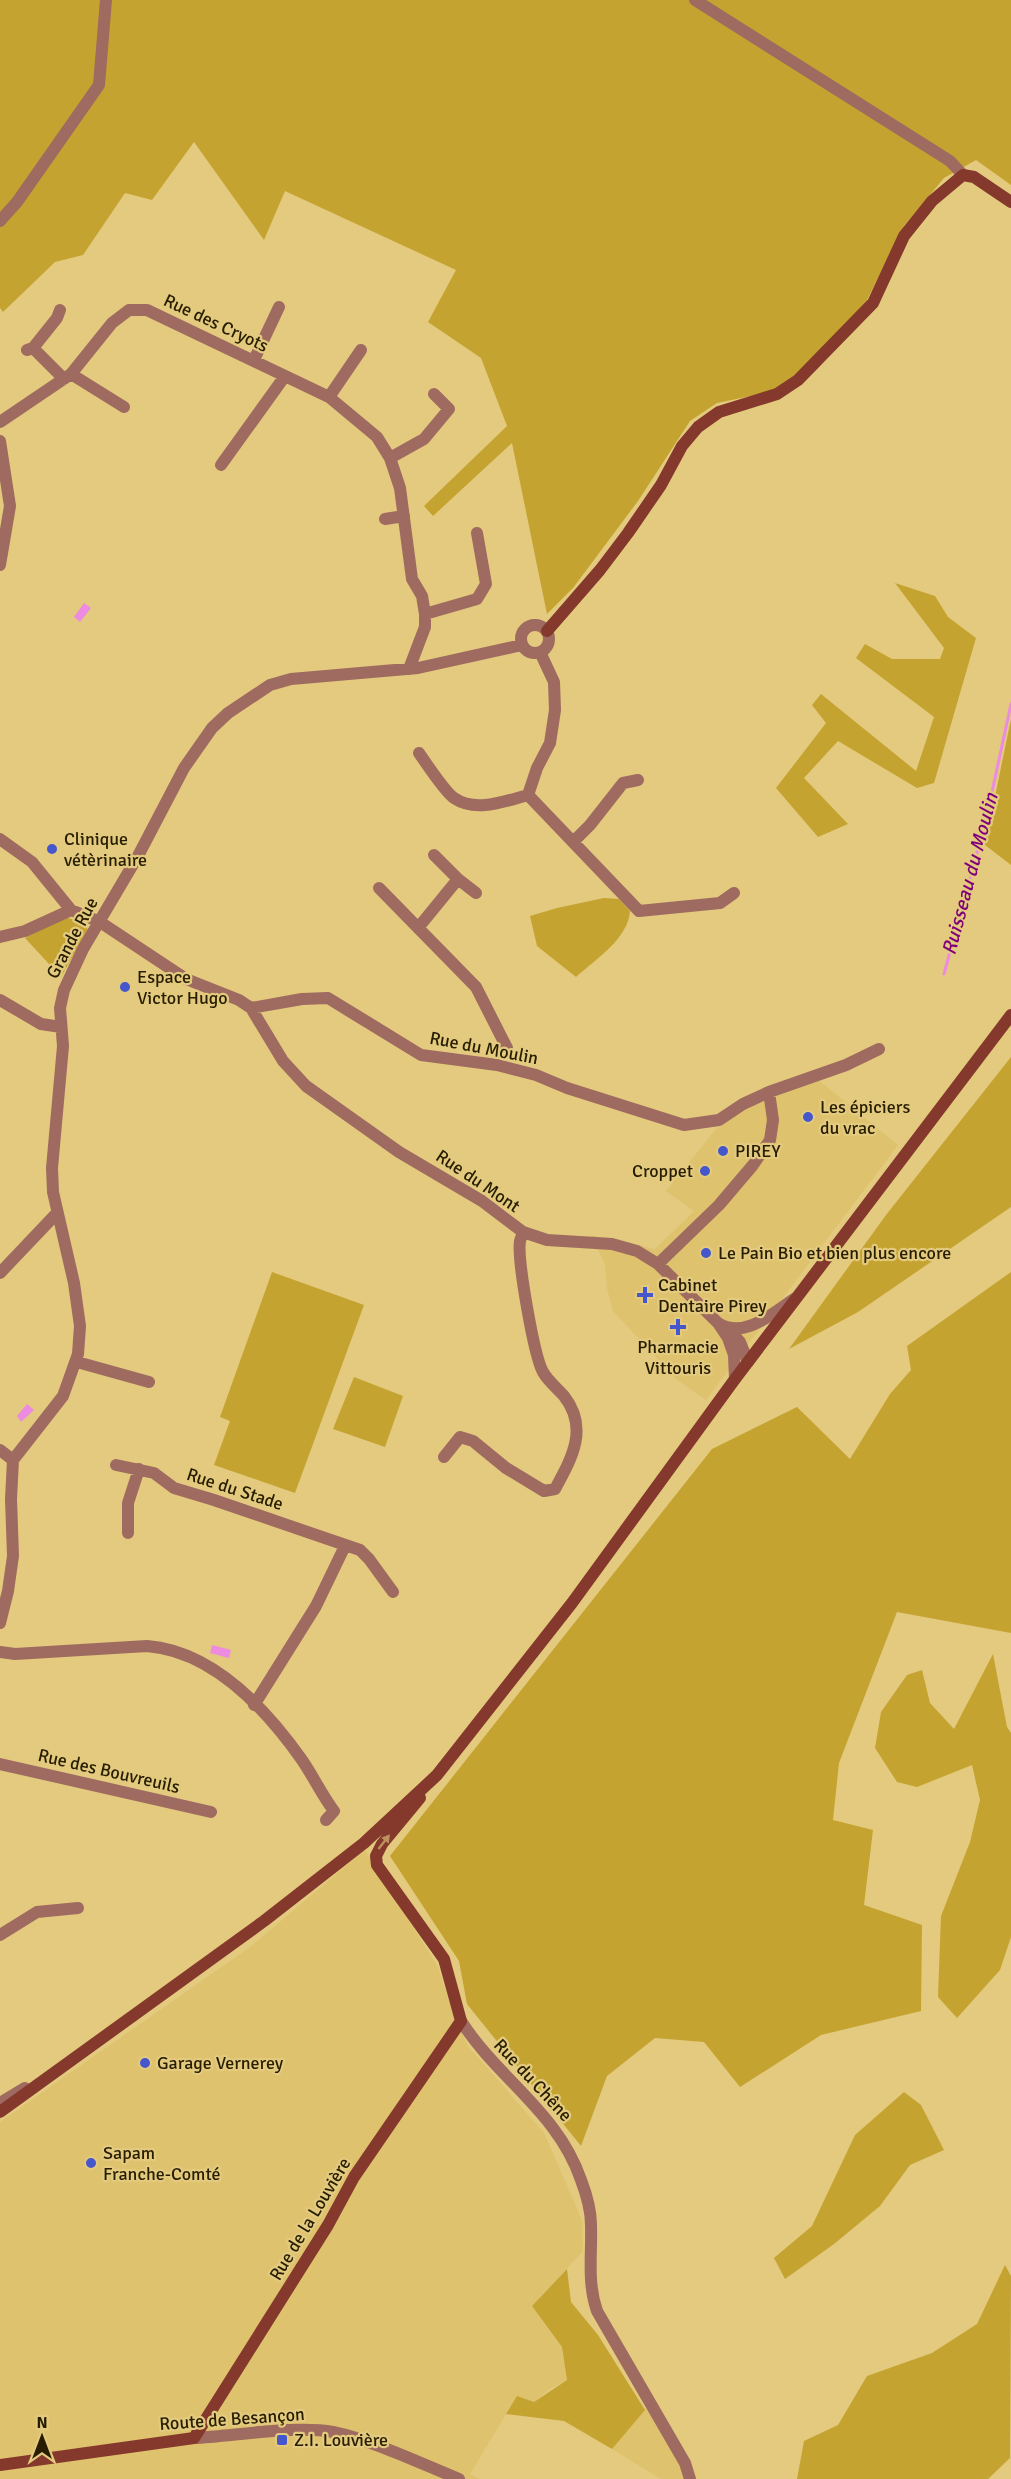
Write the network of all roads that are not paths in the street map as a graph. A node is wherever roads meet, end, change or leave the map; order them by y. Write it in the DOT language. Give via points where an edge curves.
graph roads {
  1 [pos="106,0"];
  2 [pos="695,0"];
  3 [pos="963,175"];
  4 [pos="1011,202"];
  5 [pos="0,221"];
  6 [pos="279,307"];
  7 [pos="60,310"];
  8 [pos="361,350"];
  9 [pos="254,360"];
  10 [pos="285,376"];
  11 [pos="68,377"];
  12 [pos="434,394"];
  13 [pos="330,397"];
  14 [pos="124,407"];
  15 [pos="0,422"];
  16 [pos="0,441"];
  17 [pos="390,458"];
  18 [pos="221,465"];
  19 [pos="404,516"];
  20 [pos="385,519"];
  21 [pos="477,533"];
  22 [pos="0,566"];
  23 [pos="425,614"];
  24 [pos="547,631"];
  25 [pos="522,645"];
  26 [pos="540,652"];
  27 [pos="409,669"];
  28 [pos="419,753"];
  29 [pos="638,780"];
  30 [pos="528,795"];
  31 [pos="0,839"];
  32 [pos="574,841"];
  33 [pos="434,855"];
  34 [pos="458,879"];
  35 [pos="379,888"];
  36 [pos="734,892"];
  37 [pos="476,893"];
  38 [pos="71,910"];
  39 [pos="100,922"];
  40 [pos="418,928"];
  41 [pos="0,937"];
  42 [pos="0,1000"];
  43 [pos="251,1008"];
  44 [pos="1011,1015"];
  45 [pos="61,1028"];
  46 [pos="507,1048"];
  47 [pos="879,1049"];
  48 [pos="769,1092"];
  49 [pos="57,1213"];
  50 [pos="523,1232"];
  51 [pos="658,1264"];
  52 [pos="0,1273"];
  53 [pos="797,1297"];
  54 [pos="720,1324"];
  55 [pos="77,1362"];
  56 [pos="748,1362"];
  57 [pos="735,1379"];
  58 [pos="149,1382"];
  59 [pos="0,1450"];
  60 [pos="444,1457"];
  61 [pos="14,1460"];
  62 [pos="116,1465"];
  63 [pos="139,1469"];
  64 [pos="128,1533"];
  65 [pos="345,1546"];
  66 [pos="393,1592"];
  67 [pos="0,1623"];
  68 [pos="0,1652"];
  69 [pos="254,1705"];
  70 [pos="0,1764"];
  71 [pos="437,1775"];
  72 [pos="211,1812"];
  73 [pos="326,1820"];
  74 [pos="78,1908"];
  75 [pos="0,1935"];
  76 [pos="461,2021"];
  77 [pos="74,2058"];
  78 [pos="0,2103"];
  79 [pos="0,2112"];
  80 [pos="194,2438"];
  81 [pos="0,2465"];
  82 [pos="459,2479"];
  83 [pos="690,2479"];
  1 -- 5 [label="street" via="99,85"];
  2 -- 3 [label="street" via="950,161"];
  3 -- 4 [label="main road" via="974,177"];
  3 -- 24 [label="main road" via="932,201 904,236 873,303 798,380 777,394 719,412 698,427 628,533"];
  6 -- 9 [label="street"];
  7 -- 11 [label="street" via="30,349"];
  8 -- 13 [label="street"];
  9 -- 10 [label="street, Rue des Cryots"];
  9 -- 11 [label="street, Rue des Cryots" via="147,310 129,310 112,323"];
  10 -- 13 [label="street, Rue des Cryots"];
  10 -- 18 [label="street"];
  11 -- 14 [label="street"];
  11 -- 15 [label="street, Rue des Cryots"];
  12 -- 17 [label="street" via="449,409 424,439"];
  13 -- 17 [label="street, Rue des Cryots" via="377,437"];
  16 -- 22 [label="street" via="10,506"];
  17 -- 19 [label="street, Rue des Cryots"];
  19 -- 20 [label="street"];
  19 -- 23 [label="street, Rue des Cryots" via="412,579 422,596"];
  21 -- 23 [label="street" via="486,584 477,599"];
  23 -- 27 [label="street, Rue des Cryots" via="425,627"];
  24 -- 25 [label="street" via="534,625 526,628 521,636"];
  24 -- 26 [label="street" via="548,643"];
  25 -- 26 [label="street" via="532,653"];
  25 -- 27 [label="street, Grande Rue"];
  26 -- 30 [label="street" via="554,682 555,710 550,743"];
  27 -- 39 [label="street, Grande Rue" via="291,679 270,685 228,713 212,728 184,768"];
  28 -- 30 [label="street" via="453,798 488,805"];
  29 -- 32 [label="street" via="623,783"];
  30 -- 32 [label="street"];
  31 -- 38 [label="street" via="32,862"];
  32 -- 36 [label="street" via="639,911 720,903"];
  33 -- 34 [label="street"];
  34 -- 37 [label="street"];
  34 -- 40 [label="street"];
  35 -- 40 [label="street"];
  38 -- 39 [label="street"];
  38 -- 41 [label="street" via="25,931"];
  39 -- 43 [label="street" via="186,979"];
  39 -- 45 [label="street, Grande Rue" via="64,990"];
  40 -- 46 [label="street" via="476,987"];
  42 -- 45 [label="street" via="41,1024"];
  43 -- 48 [label="street, Rue du Moulin" via="328,998 421,1055 497,1065 537,1075 684,1125 719,1120"];
  43 -- 50 [label="street, Rue du Mont" via="283,1061 306,1086"];
  44 -- 53 [label="main road"];
  45 -- 49 [label="street, Grande Rue" via="63,1046 52,1168"];
  47 -- 48 [label="street, Rue du Moulin"];
  48 -- 51 [label="street" via="770,1140 719,1205"];
  49 -- 52 [label="street"];
  49 -- 55 [label="street, Grande Rue" via="80,1326"];
  50 -- 51 [label="street, Rue du Mont" via="547,1240 612,1244 637,1251"];
  50 -- 60 [label="street" via="522,1277 536,1352 543,1372 574,1412 577,1435 572,1458 555,1489 544,1491 506,1468 473,1441 460,1437"];
  51 -- 54 [label="street, Rue du Mont"];
  53 -- 54 [label="street" via="750,1326 737,1329"];
  53 -- 56 [label="main road"];
  54 -- 56 [label="street" via="740,1342"];
  54 -- 57 [label="street" via="732,1345"];
  55 -- 58 [label="street"];
  55 -- 61 [label="street, Grande Rue" via="63,1396"];
  56 -- 57 [label="main road"];
  57 -- 71 [label="main road" via="572,1603"];
  59 -- 61 [label="street"];
  61 -- 67 [label="street" via="13,1556"];
  62 -- 63 [label="street, Rue du Stade"];
  63 -- 64 [label="street" via="128,1503"];
  63 -- 65 [label="street, Rue du Stade" via="163,1478 174,1488"];
  65 -- 66 [label="street, Rue du Stade" via="360,1550"];
  65 -- 69 [label="street" via="316,1606"];
  68 -- 69 [label="street" via="164,1647 210,1666"];
  69 -- 73 [label="street" via="303,1762 334,1811"];
  70 -- 72 [label="street, Rue des Bouvreuils"];
  76 -- 71 [label="main road, Rue du Chêne, one-way" via="444,1959 377,1865 376,1856"];
  71 -- 77 [label="main road" via="364,1843 264,1922"];
  74 -- 75 [label="street" via="37,1912"];
  76 -- 80 [label="main road, Rue de la Louvière" via="354,2177"];
  76 -- 83 [label="street, Rue du Chêne" via="477,2046 545,2116 572,2158 591,2222 589,2274 597,2311 685,2463"];
  77 -- 78 [label="street"];
  77 -- 79 [label="main road"];
  80 -- 81 [label="main road, Route de Besançon"];
  80 -- 82 [label="street, Route de Besançon" via="307,2430 333,2432"];
}
